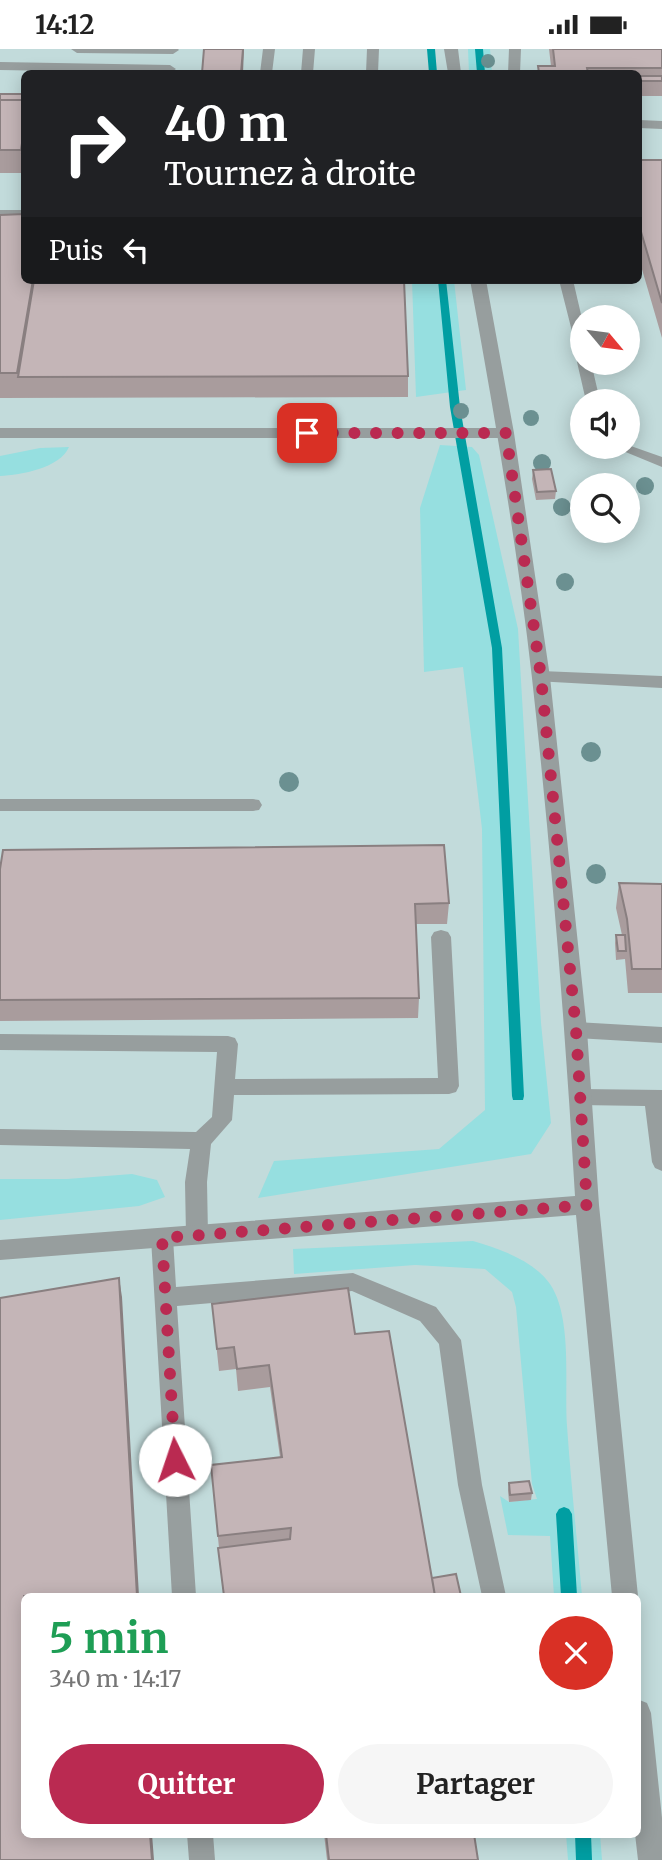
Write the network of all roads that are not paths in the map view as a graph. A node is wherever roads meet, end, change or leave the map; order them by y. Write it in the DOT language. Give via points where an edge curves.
graph roads {
  1 [pos="77,49"];
  2 [pos="173,49"];
  3 [pos="269,49"];
  4 [pos="309,49"];
  5 [pos="373,49"];
  6 [pos="451,49"];
  7 [pos="515,49"];
  8 [pos="0,66"];
  9 [pos="136,70"];
  10 [pos="170,70"];
  11 [pos="266,70"];
  12 [pos="307,70"];
  13 [pos="372,70"];
  14 [pos="454,70"];
  15 [pos="513,70"];
  16 [pos="642,124"];
  17 [pos="662,125"];
  18 [pos="0,214"];
  19 [pos="21,214"];
  20 [pos="479,284"];
  21 [pos="567,284"];
  22 [pos="572,305"];
  23 [pos="0,432"];
  24 [pos="506,433"];
  25 [pos="640,454"];
  26 [pos="662,462"];
  27 [pos="541,677"];
  28 [pos="662,682"];
  29 [pos="0,805"];
  30 [pos="253,805"];
  31 [pos="441,937"];
  32 [pos="576,1030"];
  33 [pos="662,1035"];
  34 [pos="0,1042"];
  35 [pos="224,1087"];
  36 [pos="580,1097"];
  37 [pos="658,1098"];
  38 [pos="0,1137"];
  39 [pos="201,1141"];
  40 [pos="662,1162"];
  41 [pos="587,1205"];
  42 [pos="197,1235"];
  43 [pos="162,1238"];
  44 [pos="0,1250"];
  45 [pos="164,1297"];
  46 [pos="184,1593"];
  47 [pos="493,1593"];
  48 [pos="625,1593"];
  49 [pos="641,1752"];
  50 [pos="200,1838"];
  51 [pos="201,1860"];
  52 [pos="652,1860"];
  1 -- 2 [label="lane"];
  2 -- 10 [label="lane"];
  3 -- 11 [label="lane"];
  4 -- 12 [label="lane"];
  5 -- 13 [label="lane"];
  6 -- 14 [label="street"];
  7 -- 15 [label="lane"];
  8 -- 9 [label="lane"];
  16 -- 17 [label="lane"];
  18 -- 19 [label="lane"];
  20 -- 24 [label="street"];
  21 -- 22 [label="lane"];
  23 -- 24 [label="lane"];
  24 -- 27 [label="street"];
  25 -- 26 [label="lane"];
  27 -- 28 [label="lane"];
  27 -- 32 [label="street"];
  29 -- 30 [label="lane"];
  31 -- 35 [label="lane" via="449,1086"];
  32 -- 33 [label="lane"];
  32 -- 36 [label="street"];
  34 -- 35 [label="lane" via="228,1044"];
  35 -- 39 [label="lane" via="222,1120"];
  36 -- 37 [label="lane"];
  36 -- 41 [label="street"];
  37 -- 40 [label="lane"];
  38 -- 39 [label="lane"];
  39 -- 42 [label="lane"];
  41 -- 42 [label="street"];
  41 -- 48 [label="street"];
  42 -- 43 [label="street"];
  43 -- 44 [label="street"];
  43 -- 45 [label="lane"];
  45 -- 46 [label="lane"];
  45 -- 47 [label="lane" via="353,1283 428,1314 450,1340 470,1485"];
  49 -- 52 [label="street"];
  50 -- 51 [label="lane"];
}
